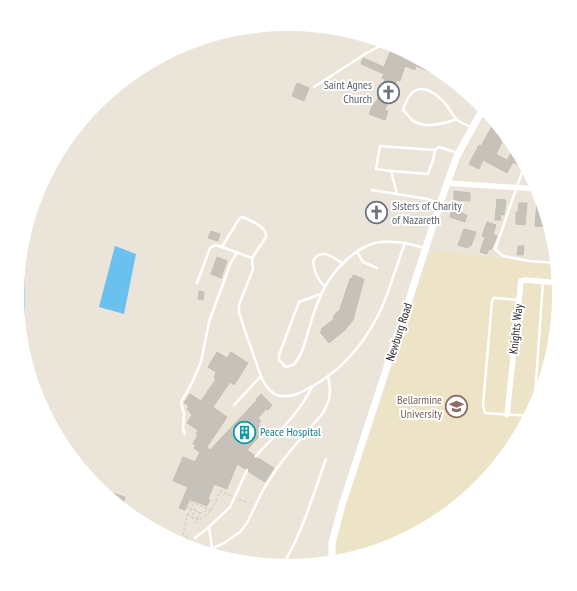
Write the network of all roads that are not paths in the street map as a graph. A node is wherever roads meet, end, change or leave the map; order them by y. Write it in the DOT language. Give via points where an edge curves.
graph roads {
  1 [pos="378,47"];
  2 [pos="314,87"];
  3 [pos="480,113"];
  4 [pos="457,119"];
  5 [pos="472,128"];
  6 [pos="434,150"];
  7 [pos="458,153"];
  8 [pos="391,171"];
  9 [pos="522,172"];
  10 [pos="447,183"];
  11 [pos="516,187"];
  12 [pos="530,188"];
  13 [pos="372,190"];
  14 [pos="397,194"];
  15 [pos="440,204"];
  16 [pos="405,243"];
  17 [pos="222,247"];
  18 [pos="426,248"];
  19 [pos="356,252"];
  20 [pos="237,253"];
  21 [pos="252,258"];
  22 [pos="551,263"];
  23 [pos="343,264"];
  24 [pos="377,268"];
  25 [pos="543,282"];
  26 [pos="198,283"];
  27 [pos="552,283"];
  28 [pos="325,287"];
  29 [pos="321,294"];
  30 [pos="519,300"];
  31 [pos="261,376"];
  32 [pos="328,376"];
  33 [pos="312,386"];
  34 [pos="535,391"];
  35 [pos="234,405"];
  36 [pos="507,415"];
  37 [pos="524,416"];
  38 [pos="185,434"];
  39 [pos="256,456"];
  40 [pos="326,459"];
  41 [pos="247,470"];
  42 [pos="209,527"];
  43 [pos="192,538"];
  44 [pos="212,548"];
  45 [pos="332,556"];
  46 [pos="286,560"];
  1 -- 2 [label="lane"];
  3 -- 5 [label="main road, Newburg Road"];
  4 -- 4 [label="lane" via="444,102 431,92 420,89 413,91 407,99 404,110 413,121 444,124"];
  4 -- 5 [label="lane"];
  5 -- 7 [label="main road, Newburg Road"];
  6 -- 7 [label="lane" via="439,147"];
  6 -- 8 [label="lane" via="428,174"];
  6 -- 8 [label="lane" via="380,146 376,169"];
  7 -- 10 [label="main road, Newburg Road"];
  8 -- 14 [label="lane"];
  9 -- 11 [label="lane"];
  10 -- 11 [label="street"];
  10 -- 15 [label="main road, Newburg Road"];
  11 -- 12 [label="street"];
  11 -- 22 [label="lane" via="495,249 503,256"];
  13 -- 14 [label="lane"];
  14 -- 15 [label="lane" via="428,199"];
  15 -- 18 [label="main road, Newburg Road"];
  16 -- 18 [label="lane"];
  16 -- 19 [label="lane" via="379,242"];
  16 -- 32 [label="lane" via="376,319 358,347"];
  17 -- 20 [label="lane"];
  17 -- 21 [label="lane" via="239,219 246,218 266,233"];
  17 -- 26 [label="lane" via="215,245 210,248"];
  18 -- 45 [label="main road, Newburg Road" via="340,510 332,543"];
  19 -- 23 [label="lane"];
  19 -- 24 [label="lane" via="363,262"];
  20 -- 21 [label="lane"];
  20 -- 38 [label="lane" via="215,303 201,362 181,402"];
  21 -- 31 [label="lane" via="253,269 239,305 239,312"];
  23 -- 28 [label="lane"];
  23 -- 28 [label="lane" via="327,254 315,258 313,261 318,281"];
  25 -- 27 [label="street, Knights Way"];
  25 -- 30 [label="street, Knights Way" via="521,281"];
  25 -- 34 [label="lane"];
  28 -- 29 [label="lane"];
  29 -- 29 [label="lane" via="299,302 279,356 286,367 293,365 299,356"];
  30 -- 36 [label="street, Knights Way"];
  30 -- 36 [label="lane" via="494,298 492,301 483,405 486,413"];
  31 -- 33 [label="lane" via="266,387 280,396 288,397"];
  31 -- 35 [label="lane"];
  32 -- 33 [label="lane"];
  32 -- 44 [label="lane" via="329,400 323,413 278,468 240,532"];
  33 -- 39 [label="lane" via="296,412"];
  36 -- 37 [label="lane"];
  40 -- 46 [label="lane"];
  41 -- 42 [label="lane" via="230,507"];
  42 -- 43 [label="lane"];
  42 -- 44 [label="lane"];
}
